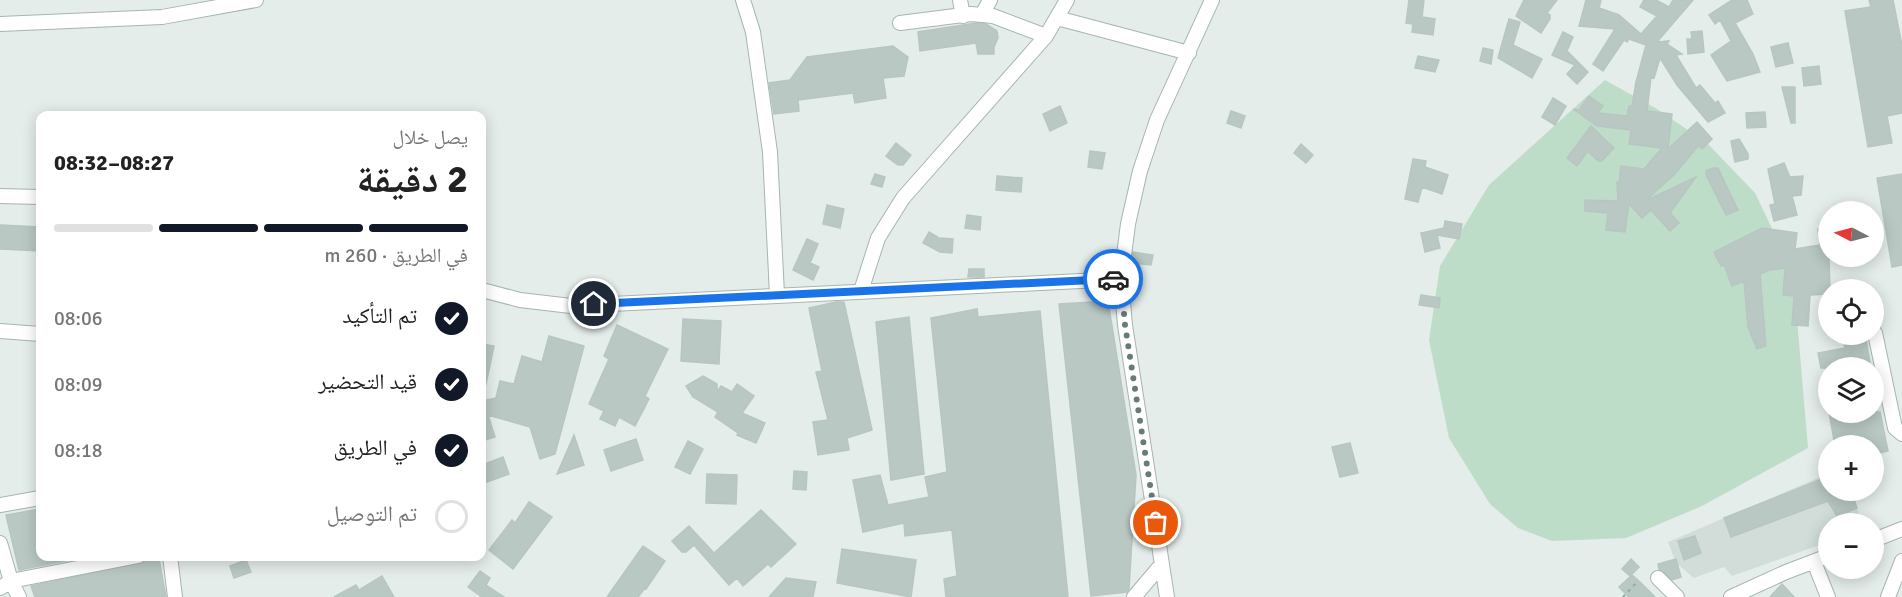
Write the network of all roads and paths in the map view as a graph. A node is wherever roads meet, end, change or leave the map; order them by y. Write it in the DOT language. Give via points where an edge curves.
graph roads {
  1 [pos="256,0"];
  2 [pos="743,0"];
  3 [pos="960,0"];
  4 [pos="990,0"];
  5 [pos="1067,0"];
  6 [pos="1212,0"];
  7 [pos="982,15"];
  8 [pos="963,16"];
  9 [pos="1057,18"];
  10 [pos="0,24"];
  11 [pos="900,24"];
  12 [pos="1046,36"];
  13 [pos="1189,54"];
  14 [pos="0,196"];
  15 [pos="36,197"];
  16 [pos="1121,279"];
  17 [pos="486,291"];
  18 [pos="861,291"];
  19 [pos="777,295"];
  20 [pos="0,331"];
  21 [pos="36,334"];
  22 [pos="1878,345"];
  23 [pos="1902,434"];
  24 [pos="36,499"];
  25 [pos="0,505"];
  26 [pos="1902,529"];
  27 [pos="1884,536"];
  28 [pos="0,543"];
  29 [pos="1818,560"];
  30 [pos="114,561"];
  31 [pos="171,561"];
  32 [pos="1902,561"];
  33 [pos="1814,562"];
  34 [pos="1162,564"];
  35 [pos="1658,579"];
  36 [pos="1636,583"];
  37 [pos="6,584"];
  38 [pos="19,597"];
  39 [pos="175,597"];
  40 [pos="1134,597"];
  41 [pos="1167,597"];
  42 [pos="1623,597"];
  43 [pos="1677,597"];
  44 [pos="1731,597"];
  45 [pos="1828,597"];
  46 [pos="1888,597"];
  1 -- 10 [label="street" via="162,17"];
  2 -- 19 [label="street" via="753,32 770,152"];
  3 -- 8 [label="street"];
  4 -- 7 [label="street"];
  5 -- 9 [label="street"];
  6 -- 13 [label="street"];
  7 -- 8 [label="street"];
  7 -- 12 [label="street"];
  8 -- 11 [label="street"];
  9 -- 12 [label="street"];
  9 -- 13 [label="street"];
  12 -- 18 [label="street" via="903,198 878,238"];
  13 -- 16 [label="street" via="1157,120 1140,171"];
  14 -- 15 [label="street"];
  16 -- 18 [label="street"];
  16 -- 34 [label="street"];
  17 -- 19 [label="street" via="571,306"];
  18 -- 19 [label="street"];
  20 -- 21 [label="street"];
  22 -- 23 [label="street" via="1895,428"];
  24 -- 25 [label="street"];
  26 -- 27 [label="street"];
  28 -- 37 [label="street"];
  29 -- 33 [label="street"];
  30 -- 37 [label="street"];
  31 -- 39 [label="street"];
  32 -- 46 [label="street"];
  33 -- 44 [label="street"];
  33 -- 45 [label="street"];
  34 -- 40 [label="street"];
  34 -- 41 [label="street"];
  35 -- 43 [label="street"];
  36 -- 42 [label="path"];
  37 -- 38 [label="street"];
}
